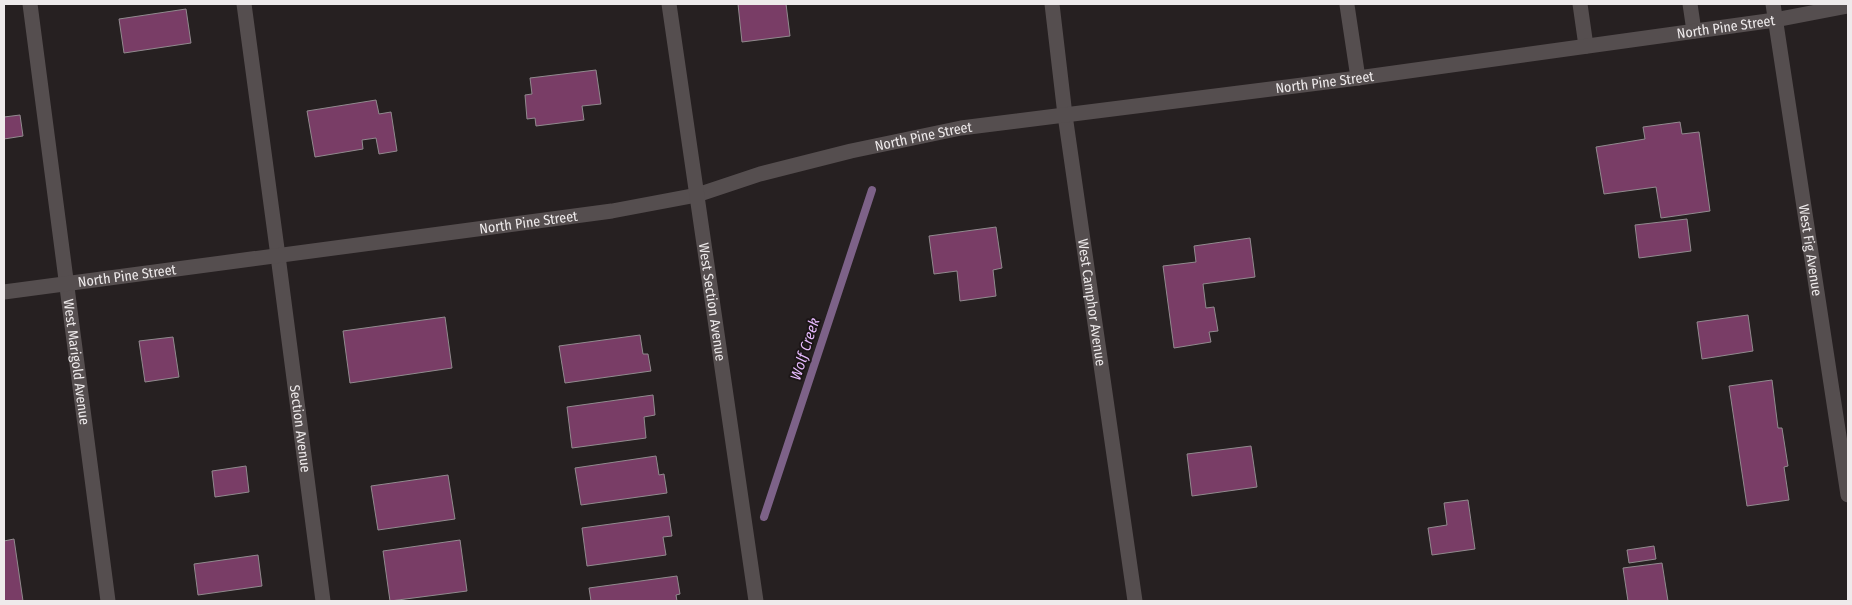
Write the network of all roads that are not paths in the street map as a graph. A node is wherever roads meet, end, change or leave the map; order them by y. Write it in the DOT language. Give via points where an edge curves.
graph roads {
  1 [pos="30,4"];
  2 [pos="244,4"];
  3 [pos="669,4"];
  4 [pos="1052,4"];
  5 [pos="1580,4"];
  6 [pos="1690,4"];
  7 [pos="1773,4"];
  8 [pos="1347,5"];
  9 [pos="1848,6"];
  10 [pos="1775,20"];
  11 [pos="1694,31"];
  12 [pos="1586,46"];
  13 [pos="1358,78"];
  14 [pos="1065,115"];
  15 [pos="697,195"];
  16 [pos="278,256"];
  17 [pos="67,283"];
  18 [pos="4,292"];
  19 [pos="1848,496"];
  20 [pos="108,601"];
  21 [pos="323,601"];
  22 [pos="756,601"];
  23 [pos="1135,601"];
  1 -- 17 [label="street, West Marigold Avenue"];
  2 -- 16 [label="street, Section Avenue"];
  3 -- 15 [label="street, West Section Avenue"];
  4 -- 14 [label="street, West Camphor Avenue"];
  5 -- 12 [label="street"];
  6 -- 11 [label="street"];
  7 -- 10 [label="street, West Fig Avenue"];
  8 -- 13 [label="street"];
  9 -- 10 [label="street, North Pine Street"];
  10 -- 11 [label="street, North Pine Street"];
  10 -- 19 [label="street, West Fig Avenue"];
  11 -- 12 [label="street, North Pine Street"];
  12 -- 13 [label="street, North Pine Street"];
  13 -- 14 [label="street, North Pine Street"];
  14 -- 15 [label="street, North Pine Street" via="961,128 869,148 760,174"];
  14 -- 23 [label="street, West Camphor Avenue"];
  15 -- 16 [label="street, North Pine Street" via="612,210"];
  15 -- 22 [label="street, West Section Avenue"];
  16 -- 17 [label="street, North Pine Street"];
  16 -- 21 [label="street, Section Avenue"];
  17 -- 18 [label="street, North Pine Street"];
  17 -- 20 [label="street, West Marigold Avenue"];
}
